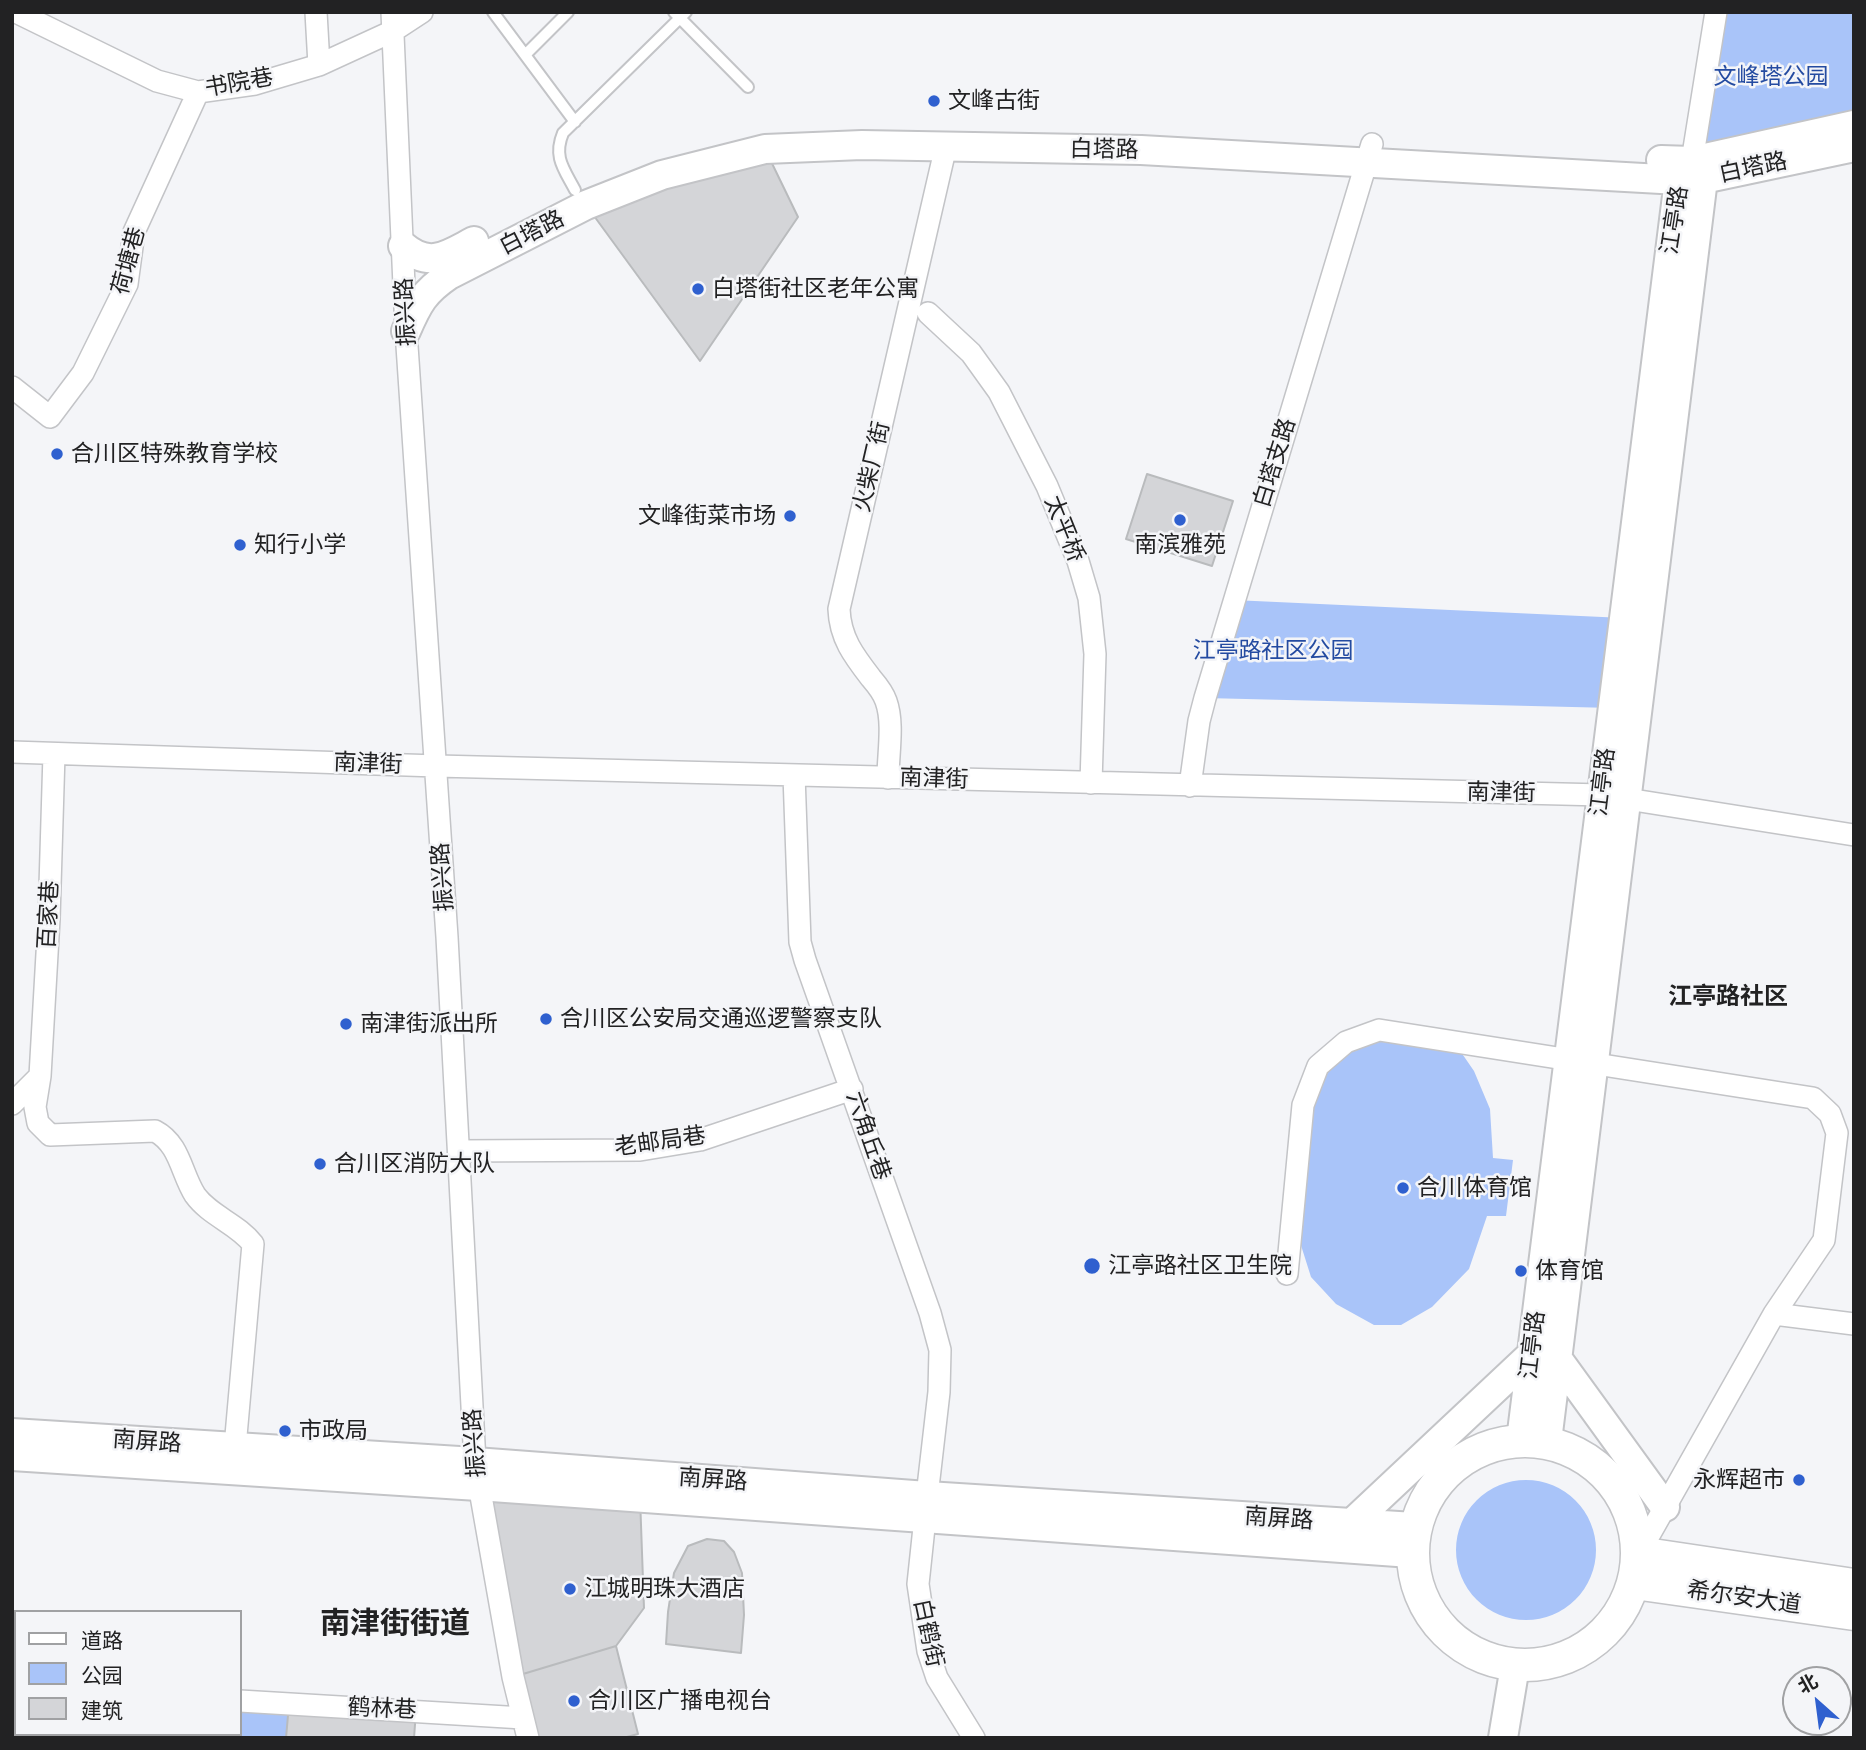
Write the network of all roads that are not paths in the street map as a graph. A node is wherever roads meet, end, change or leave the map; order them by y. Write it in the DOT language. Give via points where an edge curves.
graph roads {
  1 [pos="16,12"];
  2 [pos="316,12"];
  3 [pos="422,12"];
  4 [pos="493,12"];
  5 [pos="568,12"];
  6 [pos="1716,12"];
  7 [pos="680,14"];
  8 [pos="392,22"];
  9 [pos="525,55"];
  10 [pos="319,65"];
  11 [pos="748,88"];
  12 [pos="198,92"];
  13 [pos="575,122"];
  14 [pos="1854,125"];
  15 [pos="946,146"];
  16 [pos="1854,147"];
  17 [pos="1370,154"];
  18 [pos="1691,173"];
  19 [pos="575,190"];
  20 [pos="402,246"];
  21 [pos="928,313"];
  22 [pos="407,331"];
  23 [pos="12,387"];
  24 [pos="12,752"];
  25 [pos="54,754"];
  26 [pos="436,766"];
  27 [pos="794,775"];
  28 [pos="888,778"];
  29 [pos="1091,783"];
  30 [pos="1190,786"];
  31 [pos="1614,797"];
  32 [pos="1854,835"];
  33 [pos="1581,1063"];
  34 [pos="40,1076"];
  35 [pos="852,1089"];
  36 [pos="12,1104"];
  37 [pos="460,1151"];
  38 [pos="1287,1274"];
  39 [pos="1774,1314"];
  40 [pos="1854,1324"];
  41 [pos="1544,1356"];
  42 [pos="12,1433"];
  43 [pos="1534,1440"];
  44 [pos="235,1447"];
  45 [pos="12,1456"];
  46 [pos="476,1474"];
  47 [pos="926,1507"];
  48 [pos="1665,1507"];
  49 [pos="1350,1524"];
  50 [pos="1413,1540"];
  51 [pos="1636,1568"];
  52 [pos="1854,1585"];
  53 [pos="1854,1614"];
  54 [pos="1515,1666"];
  55 [pos="242,1702"];
  56 [pos="526,1728"];
  57 [pos="974,1738"];
  58 [pos="1503,1738"];
  1 -- 12 [label="street, 书院巷" via="157,81"];
  2 -- 10 [label="street"];
  3 -- 8 [label="street, 书院巷"];
  4 -- 9 [label="lane"];
  5 -- 9 [label="lane"];
  6 -- 18 [label="street"];
  7 -- 11 [label="lane"];
  7 -- 13 [label="lane"];
  8 -- 10 [label="street, 书院巷"];
  8 -- 20 [label="street, 振兴路"];
  9 -- 13 [label="lane"];
  10 -- 12 [label="street, 书院巷" via="255,84"];
  12 -- 23 [label="street, 荷塘巷" via="134,232 127,284 83,373 50,417"];
  13 -- 19 [label="lane" via="558,145 559,159"];
  14 -- 18 [label="street, 白塔路"];
  15 -- 17 [label="street, 白塔路"];
  15 -- 22 [label="street, 白塔路" via="765,149 662,175 586,205 449,275 418,304"];
  15 -- 28 [label="street, 火柴厂街" via="839,609 849,649 887,702"];
  16 -- 18 [label="street, 白塔路"];
  17 -- 18 [label="street, 白塔路"];
  17 -- 19 [label="street, 白塔路" via="1128,131 859,126 760,130 654,158"];
  17 -- 30 [label="street, 白塔支路" via="1205,698"];
  18 -- 31 [label="street, 江亭路"];
  19 -- 20 [label="street, 白塔路" via="443,257 427,259"];
  20 -- 22 [label="street, 振兴路"];
  21 -- 29 [label="street, 太平桥" via="971,353 999,392 1047,486 1078,561 1095,654"];
  22 -- 26 [label="street, 振兴路"];
  24 -- 25 [label="street, 南津街"];
  25 -- 26 [label="street, 南津街"];
  25 -- 34 [label="street, 百家巷"];
  26 -- 27 [label="street, 南津街"];
  26 -- 37 [label="street, 振兴路"];
  27 -- 28 [label="street, 南津街"];
  27 -- 35 [label="street, 六角丘巷" via="800,942"];
  28 -- 29 [label="street, 南津街"];
  29 -- 30 [label="street, 南津街"];
  30 -- 31 [label="street, 南津街"];
  31 -- 32 [label="street, 南津街"];
  31 -- 33 [label="street, 江亭路"];
  33 -- 38 [label="street" via="1379,1030 1346,1042 1318,1066 1303,1105"];
  33 -- 39 [label="street" via="1813,1098 1830,1114 1837,1133 1824,1240"];
  33 -- 41 [label="street, 江亭路"];
  34 -- 36 [label="street"];
  34 -- 44 [label="street, 百家巷" via="35,1108 41,1129 50,1135 155,1131 173,1147 195,1195 253,1244"];
  35 -- 37 [label="street, 老邮局巷" via="700,1140 640,1150"];
  35 -- 47 [label="street, 六角丘巷" via="940,1350"];
  37 -- 46 [label="street, 振兴路"];
  39 -- 40 [label="street"];
  39 -- 48 [label="street"];
  41 -- 43 [label="street, 江亭路"];
  41 -- 48 [label="street"];
  41 -- 49 [label="street"];
  42 -- 44 [label="street, 南屏路"];
  43 -- 50 [label="main road" via="1498,1444 1465,1458 1438,1482 1421,1507"];
  43 -- 51 [label="main road" via="1566,1448 1595,1465 1619,1489 1633,1520"];
  44 -- 46 [label="street, 南屏路"];
  45 -- 46 [label="street, 南屏路"];
  46 -- 47 [label="street, 南屏路"];
  46 -- 56 [label="street, 振兴路"];
  47 -- 49 [label="street, 南屏路"];
  47 -- 50 [label="street, 南屏路"];
  47 -- 57 [label="street, 白鹤街" via="918,1584 928,1651 937,1678"];
  48 -- 51 [label="street"];
  49 -- 50 [label="street, 南屏路"];
  50 -- 54 [label="main road" via="1415,1575 1423,1603 1439,1627 1486,1660"];
  51 -- 52 [label="main road, 希尔安大道"];
  51 -- 53 [label="main road, 希尔安大道"];
  51 -- 54 [label="main road" via="1628,1601 1593,1643 1542,1665"];
  54 -- 58 [label="street"];
  55 -- 56 [label="street, 鹤林巷"];
}
